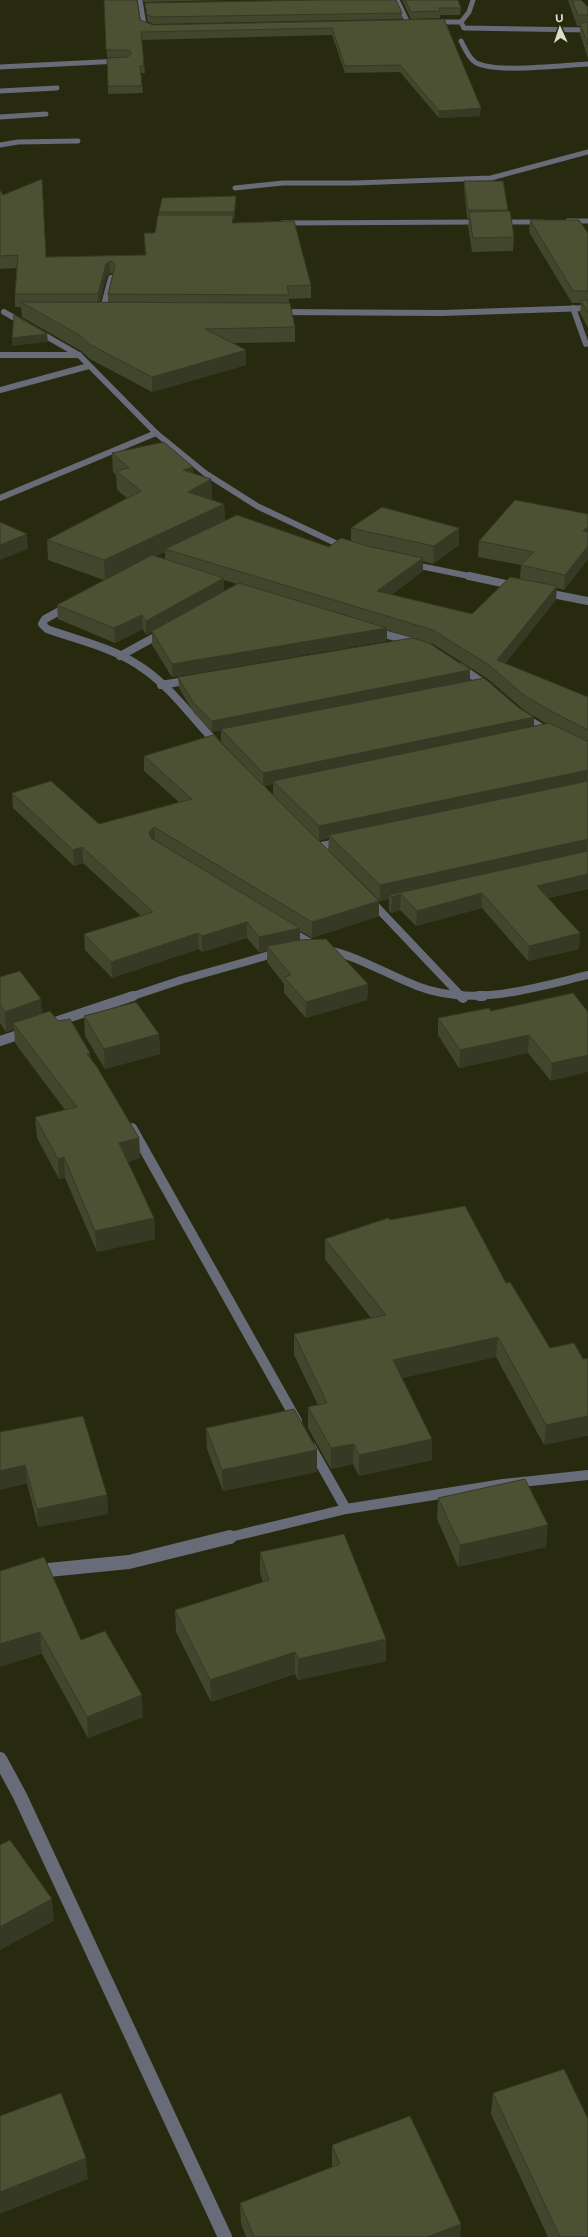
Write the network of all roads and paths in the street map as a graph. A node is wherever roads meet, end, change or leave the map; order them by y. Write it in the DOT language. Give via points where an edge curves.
graph roads {
  1 [pos="140,0"];
  2 [pos="398,0"];
  3 [pos="474,0"];
  4 [pos="390,1"];
  5 [pos="141,6"];
  6 [pos="149,6"];
  7 [pos="423,22"];
  8 [pos="461,22"];
  9 [pos="400,23"];
  10 [pos="408,23"];
  11 [pos="416,23"];
  12 [pos="161,28"];
  13 [pos="588,30"];
  14 [pos="461,41"];
  15 [pos="128,61"];
  16 [pos="588,64"];
  17 [pos="0,67"];
  18 [pos="57,88"];
  19 [pos="0,92"];
  20 [pos="46,114"];
  21 [pos="0,117"];
  22 [pos="78,141"];
  23 [pos="0,145"];
  24 [pos="588,152"];
  25 [pos="235,188"];
  26 [pos="564,221"];
  27 [pos="588,221"];
  28 [pos="485,222"];
  29 [pos="493,222"];
  30 [pos="548,222"];
  31 [pos="271,224"];
  32 [pos="111,278"];
  33 [pos="573,308"];
  34 [pos="588,308"];
  35 [pos="2,311"];
  36 [pos="19,312"];
  37 [pos="95,312"];
  38 [pos="102,312"];
  39 [pos="110,312"];
  40 [pos="269,312"];
  41 [pos="586,344"];
  42 [pos="0,355"];
  43 [pos="78,355"];
  44 [pos="89,366"];
  45 [pos="0,390"];
  46 [pos="156,433"];
  47 [pos="0,498"];
  48 [pos="353,550"];
  49 [pos="402,563"];
  50 [pos="80,600"];
  51 [pos="588,601"];
  52 [pos="168,629"];
  53 [pos="368,629"];
  54 [pos="414,643"];
  55 [pos="391,646"];
  56 [pos="426,647"];
  57 [pos="120,656"];
  58 [pos="452,661"];
  59 [pos="199,679"];
  60 [pos="485,684"];
  61 [pos="161,685"];
  62 [pos="469,687"];
  63 [pos="497,694"];
  64 [pos="515,710"];
  65 [pos="534,736"];
  66 [pos="224,752"];
  67 [pos="347,841"];
  68 [pos="316,847"];
  69 [pos="360,891"];
  70 [pos="277,923"];
  71 [pos="304,948"];
  72 [pos="317,948"];
  73 [pos="290,950"];
  74 [pos="588,975"];
  75 [pos="464,998"];
  76 [pos="0,1041"];
  77 [pos="127,1120"];
  78 [pos="588,1475"];
  79 [pos="346,1508"];
  80 [pos="23,1572"];
  81 [pos="0,1759"];
  82 [pos="226,2237"];
  1 -- 5 [label="street"];
  2 -- 4 [label="street"];
  2 -- 10 [label="street"];
  3 -- 8 [label="street"];
  5 -- 6 [label="street"];
  5 -- 12 [label="street" via="144,25"];
  7 -- 8 [label="street"];
  8 -- 13 [label="street" via="462,27 467,28"];
  9 -- 10 [label="street"];
  10 -- 11 [label="street"];
  14 -- 16 [label="street" via="474,61 486,65 505,67"];
  15 -- 17 [label="street"];
  18 -- 19 [label="street"];
  20 -- 21 [label="street"];
  22 -- 23 [label="street" via="18,142"];
  24 -- 25 [label="street" via="491,178 283,183"];
  26 -- 27 [label="street"];
  28 -- 31 [label="street"];
  29 -- 30 [label="street"];
  32 -- 38 [label="street"];
  33 -- 34 [label="street"];
  33 -- 40 [label="street" via="442,313"];
  33 -- 41 [label="street"];
  35 -- 36 [label="street"];
  35 -- 43 [label="street"];
  37 -- 38 [label="street"];
  38 -- 39 [label="street"];
  42 -- 43 [label="street"];
  43 -- 44 [label="street"];
  44 -- 45 [label="street"];
  44 -- 46 [label="street"];
  46 -- 47 [label="street"];
  46 -- 48 [label="street" via="205,473 256,506 339,546"];
  49 -- 51 [label="street"];
  50 -- 57 [label="street" via="45,619 42,624 47,629"];
  52 -- 57 [label="street"];
  53 -- 54 [label="street"];
  54 -- 55 [label="street"];
  54 -- 56 [label="street"];
  57 -- 61 [label="street" via="137,665"];
  58 -- 60 [label="street"];
  59 -- 61 [label="street"];
  60 -- 62 [label="street"];
  60 -- 63 [label="street"];
  61 -- 66 [label="street" via="214,737"];
  64 -- 65 [label="street" via="552,734"];
  67 -- 68 [label="street"];
  69 -- 75 [label="street" via="382,906"];
  70 -- 72 [label="street"];
  71 -- 72 [label="street"];
  72 -- 75 [label="street" via="347,954 420,988"];
  73 -- 76 [label="street" via="181,980 69,1022"];
  74 -- 75 [label="street" via="497,996"];
  77 -- 79 [label="street"];
  78 -- 79 [label="street" via="503,1484"];
  79 -- 80 [label="street" via="129,1562"];
  81 -- 82 [label="street" via="20,1796"];
}
